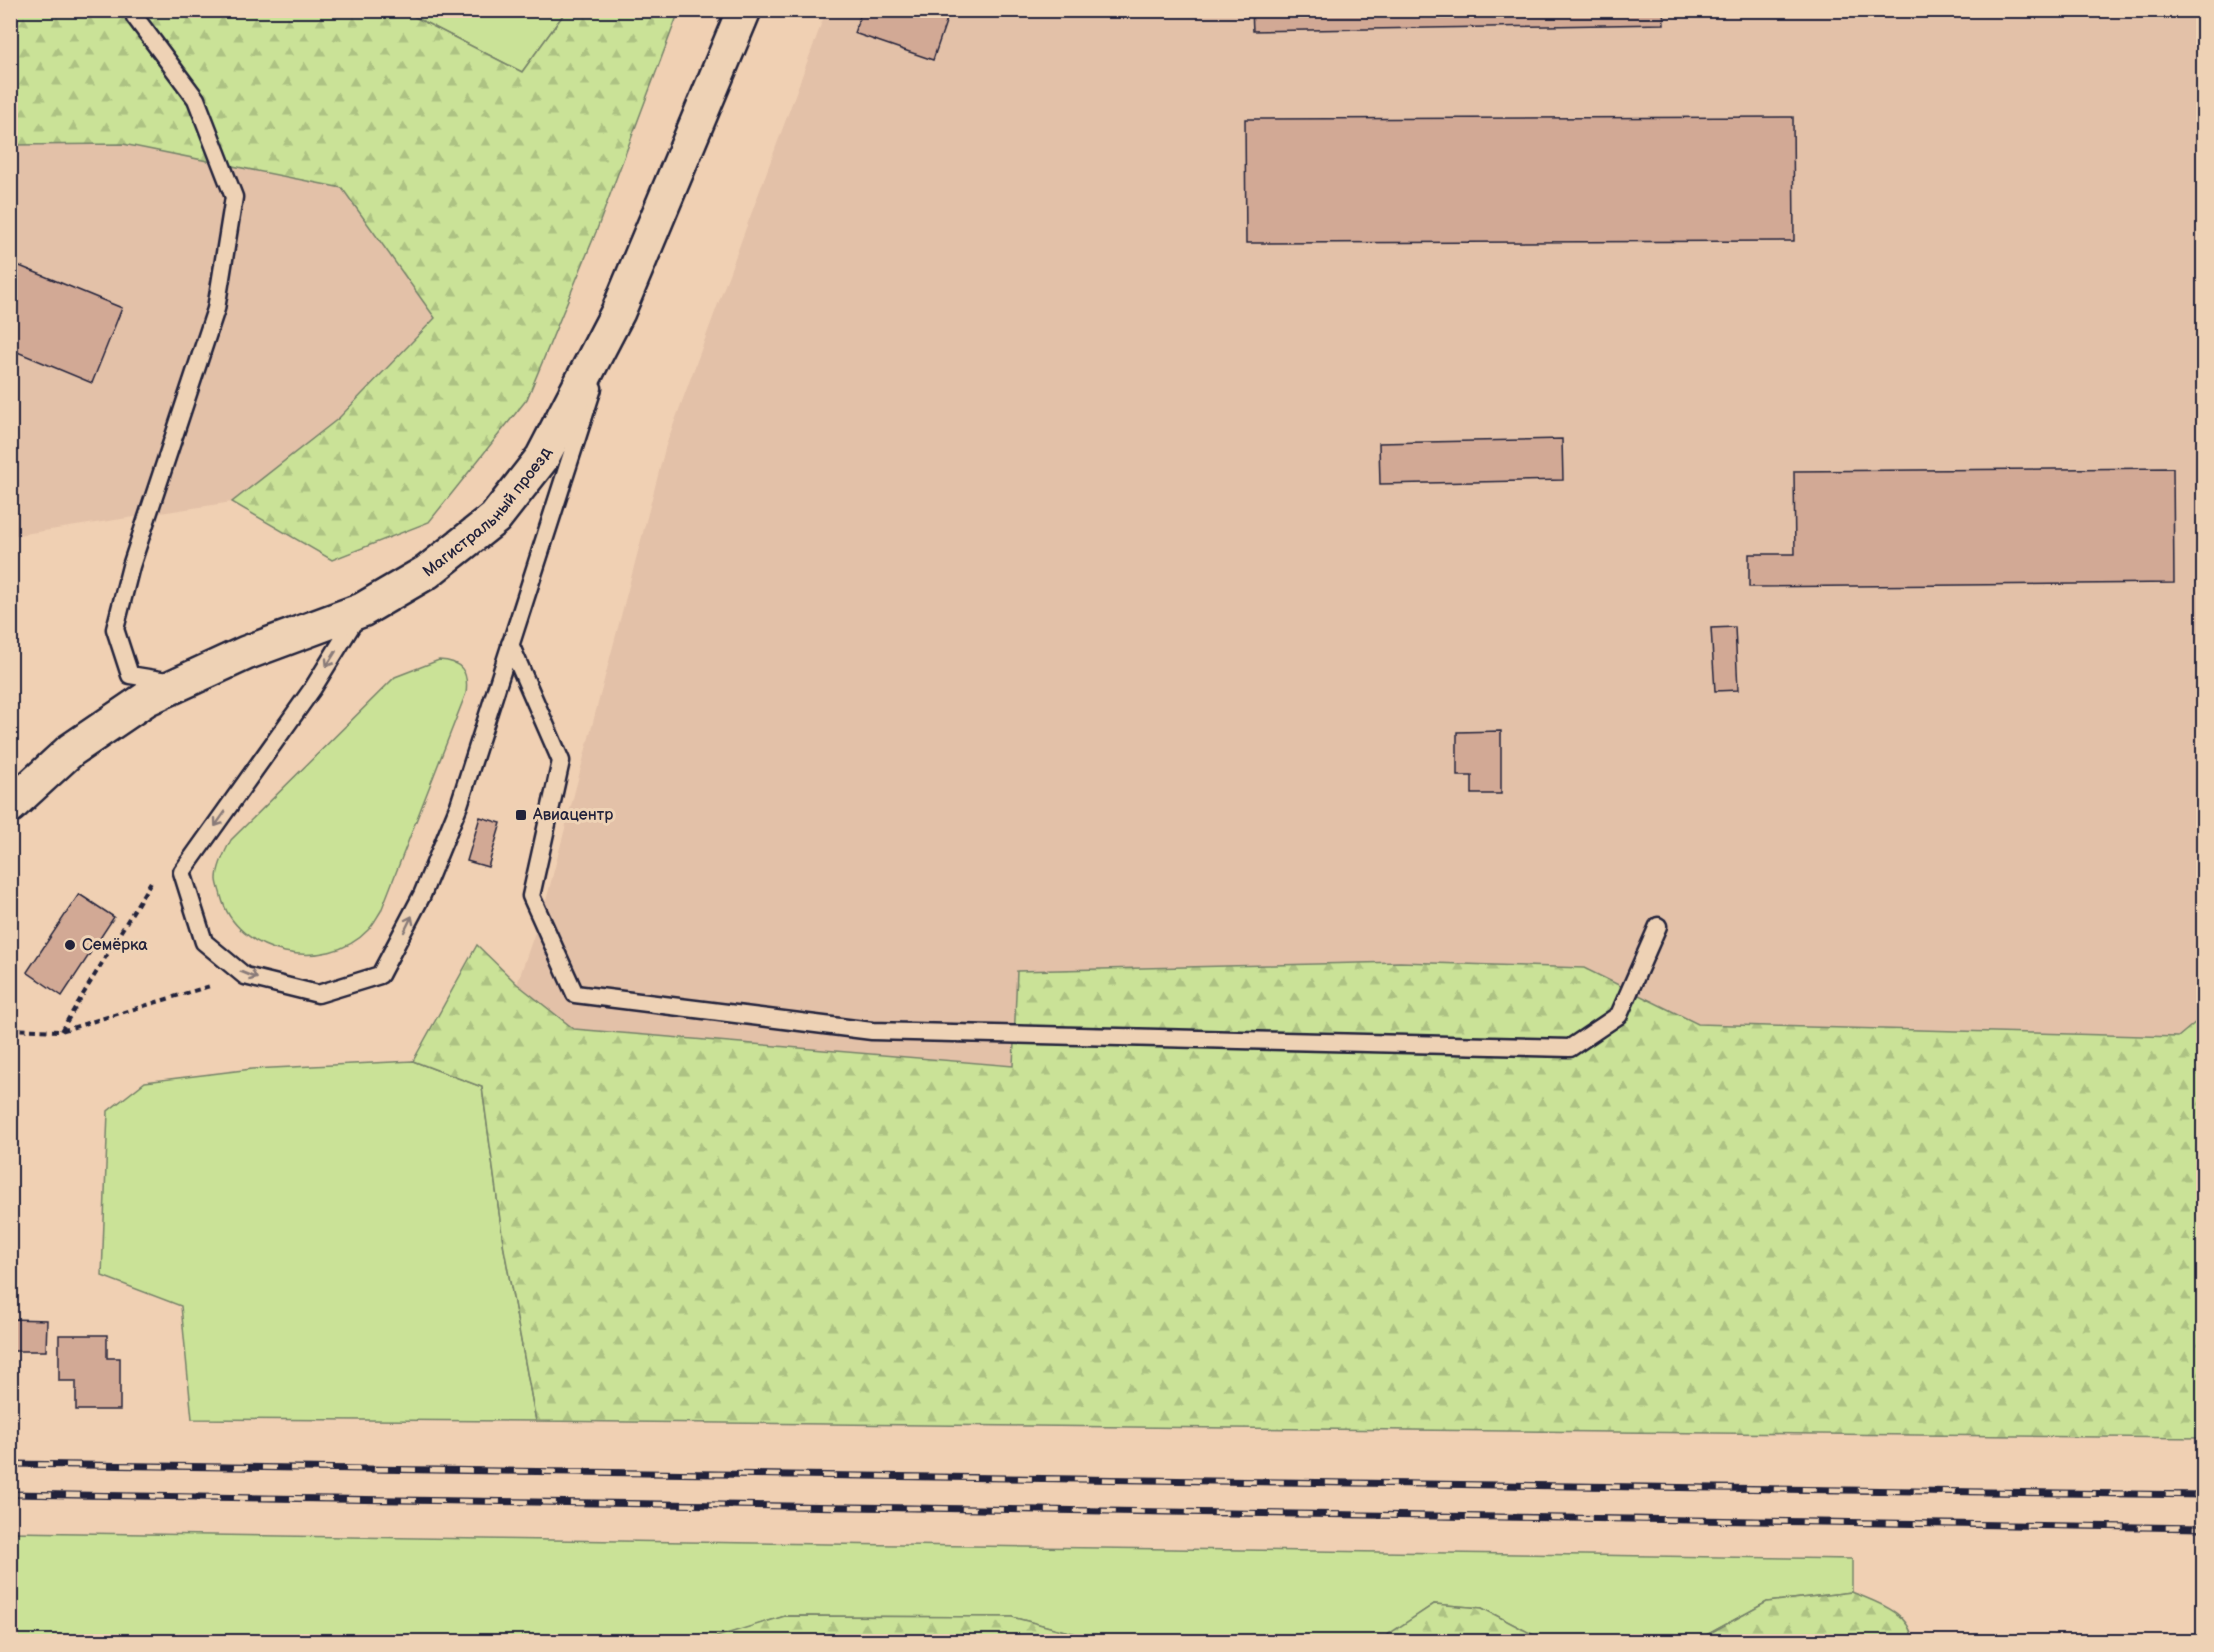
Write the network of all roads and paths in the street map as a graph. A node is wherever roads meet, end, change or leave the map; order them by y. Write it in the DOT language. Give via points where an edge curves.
graph roads {
  1 [pos="135,10"];
  2 [pos="744,10"];
  3 [pos="618,312"];
  4 [pos="362,610"];
  5 [pos="510,644"];
  6 [pos="179,683"];
  7 [pos="10,806"];
  8 [pos="153,878"];
  9 [pos="1658,926"];
  10 [pos="246,976"];
  11 [pos="10,1029"];
  12 [pos="61,1030"];
  1 -- 6 [label="lane" via="135,17 196,99 234,197 216,309 131,566 116,629 130,675"];
  2 -- 3 [label="main road, Магистральный проезд"];
  3 -- 4 [label="main road, Магистральный проезд" via="542,458 495,518 427,572"];
  3 -- 5 [label="lane"];
  4 -- 6 [label="main road, Магистральный проезд" via="246,653"];
  4 -- 10 [label="lane, one-way" via="313,688 182,872 204,942"];
  5 -- 9 [label="lane" via="561,761 531,896 575,994 872,1031 1570,1048 1618,1015"];
  10 -- 5 [label="lane, one-way" via="318,994 380,975 422,895 459,806"];
  6 -- 7 [label="main road, Магистральный проезд" via="146,699 71,750"];
  8 -- 12 [label="path"];
  10 -- 12 [label="path"];
  11 -- 12 [label="path"];
}
